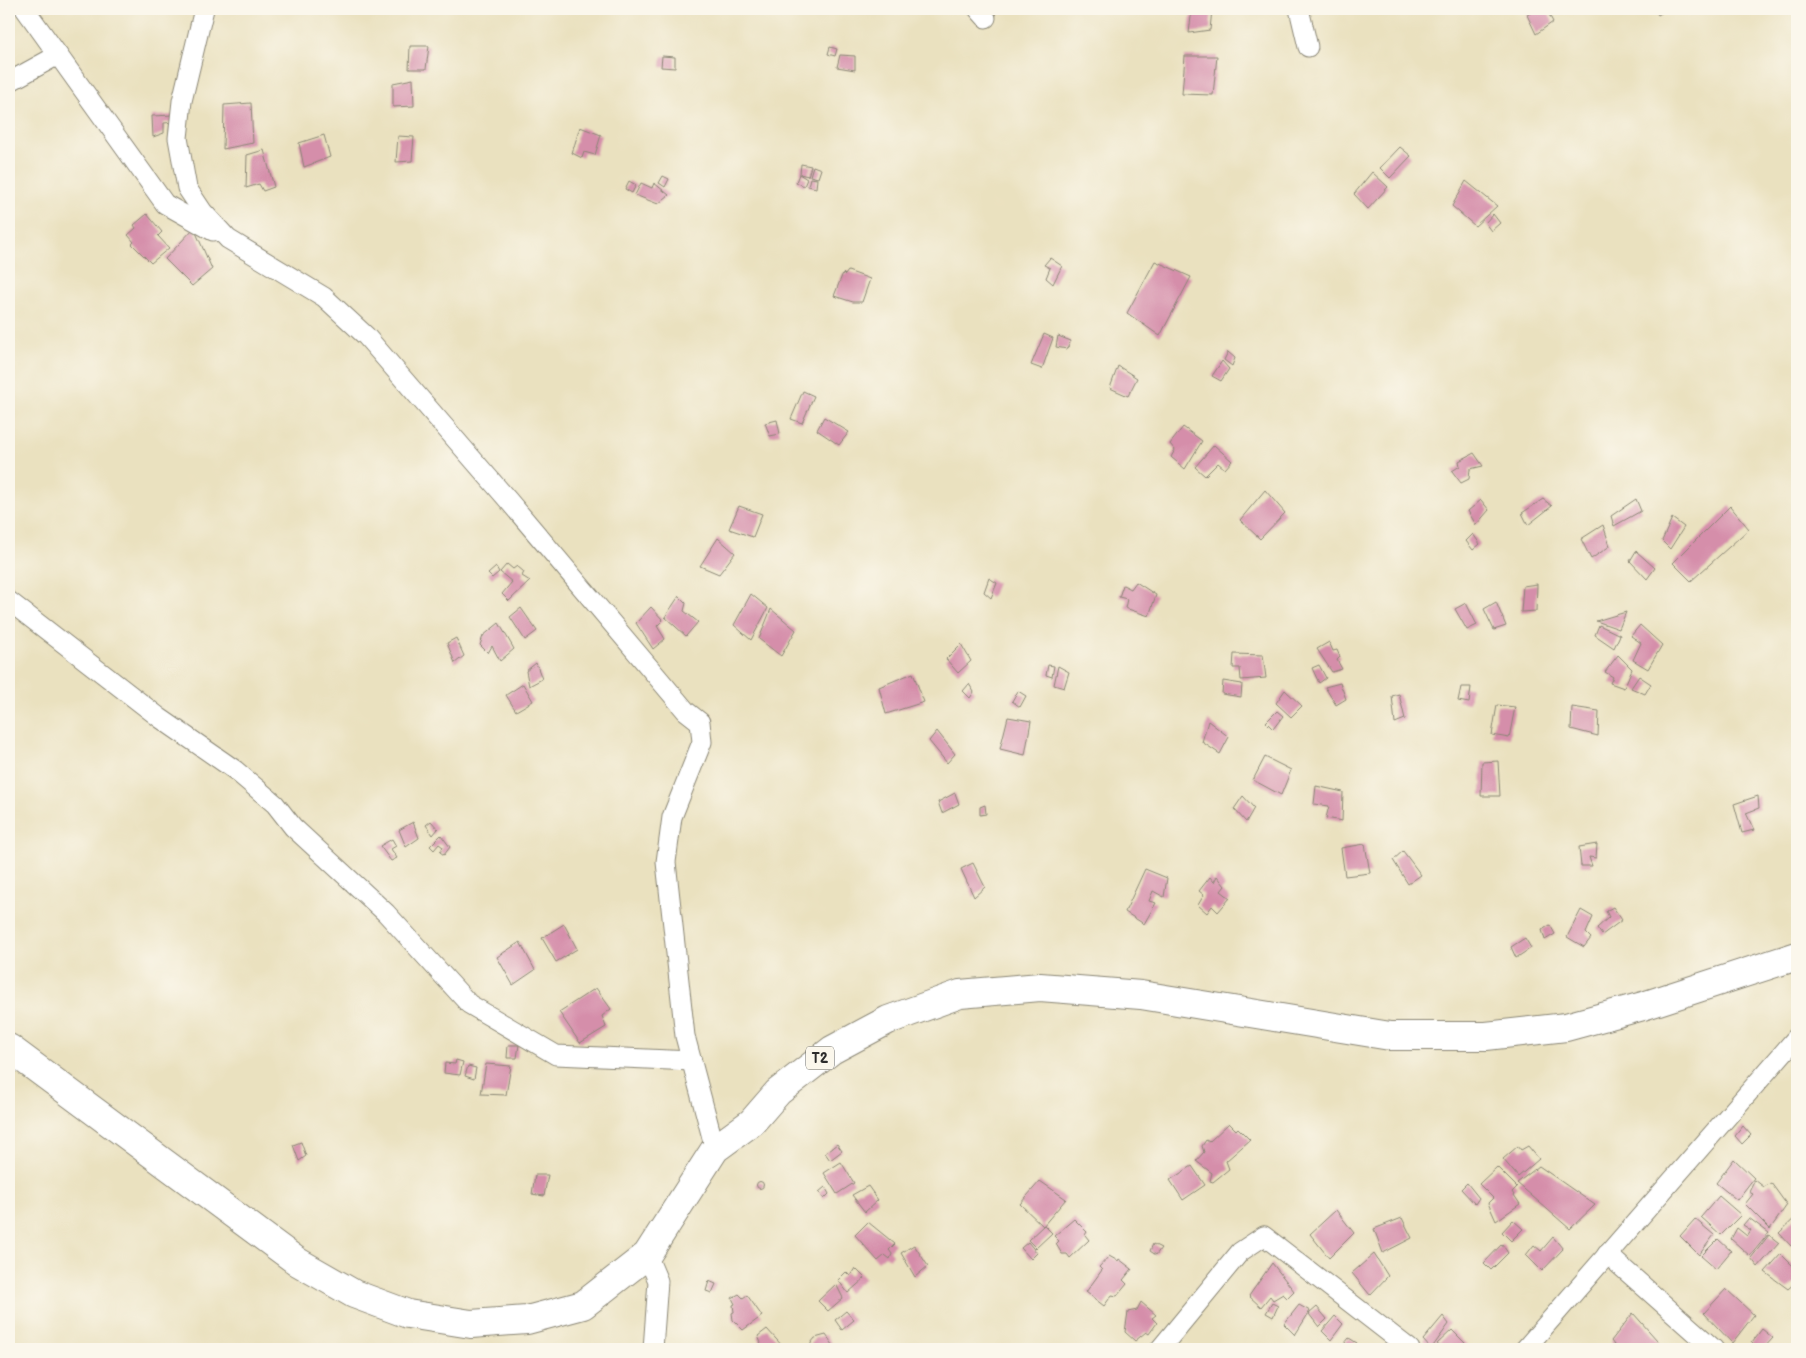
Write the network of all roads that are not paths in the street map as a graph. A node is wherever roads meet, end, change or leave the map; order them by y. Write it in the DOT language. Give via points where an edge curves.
graph roads {
  1 [pos="25,9"];
  2 [pos="204,9"];
  3 [pos="1299,9"];
  4 [pos="1308,47"];
  5 [pos="58,55"];
  6 [pos="9,82"];
  7 [pos="228,239"];
  8 [pos="9,601"];
  9 [pos="1797,956"];
  10 [pos="1797,1037"];
  11 [pos="9,1048"];
  12 [pos="692,1061"];
  13 [pos="715,1149"];
  14 [pos="1606,1254"];
  15 [pos="647,1255"];
  16 [pos="653,1349"];
  17 [pos="1160,1349"];
  18 [pos="1410,1349"];
  19 [pos="1525,1349"];
  20 [pos="1714,1349"];
  1 -- 5 [label="street"];
  2 -- 7 [label="street" via="182,102 178,138 187,188 202,212"];
  3 -- 4 [label="street"];
  5 -- 6 [label="street"];
  5 -- 7 [label="street" via="165,204"];
  7 -- 12 [label="street" via="324,297 366,336 686,711 700,722 702,742 672,817 666,862 686,1036"];
  8 -- 12 [label="street" via="160,718 235,770 275,804 294,827 386,914 469,1004 556,1055"];
  9 -- 13 [label="highway, T2" via="1643,1006 1566,1027 1486,1036 1390,1036 1141,995 1040,987 960,994 888,1020 832,1050 778,1092 752,1122"];
  10 -- 14 [label="street"];
  11 -- 15 [label="highway, T2" via="298,1262 354,1294 408,1314 471,1324 527,1320 584,1305"];
  12 -- 13 [label="street"];
  13 -- 15 [label="highway, T2"];
  14 -- 19 [label="street"];
  14 -- 20 [label="street"];
  15 -- 16 [label="street" via="658,1281"];
  17 -- 18 [label="street" via="1240,1252 1264,1236"];
}
